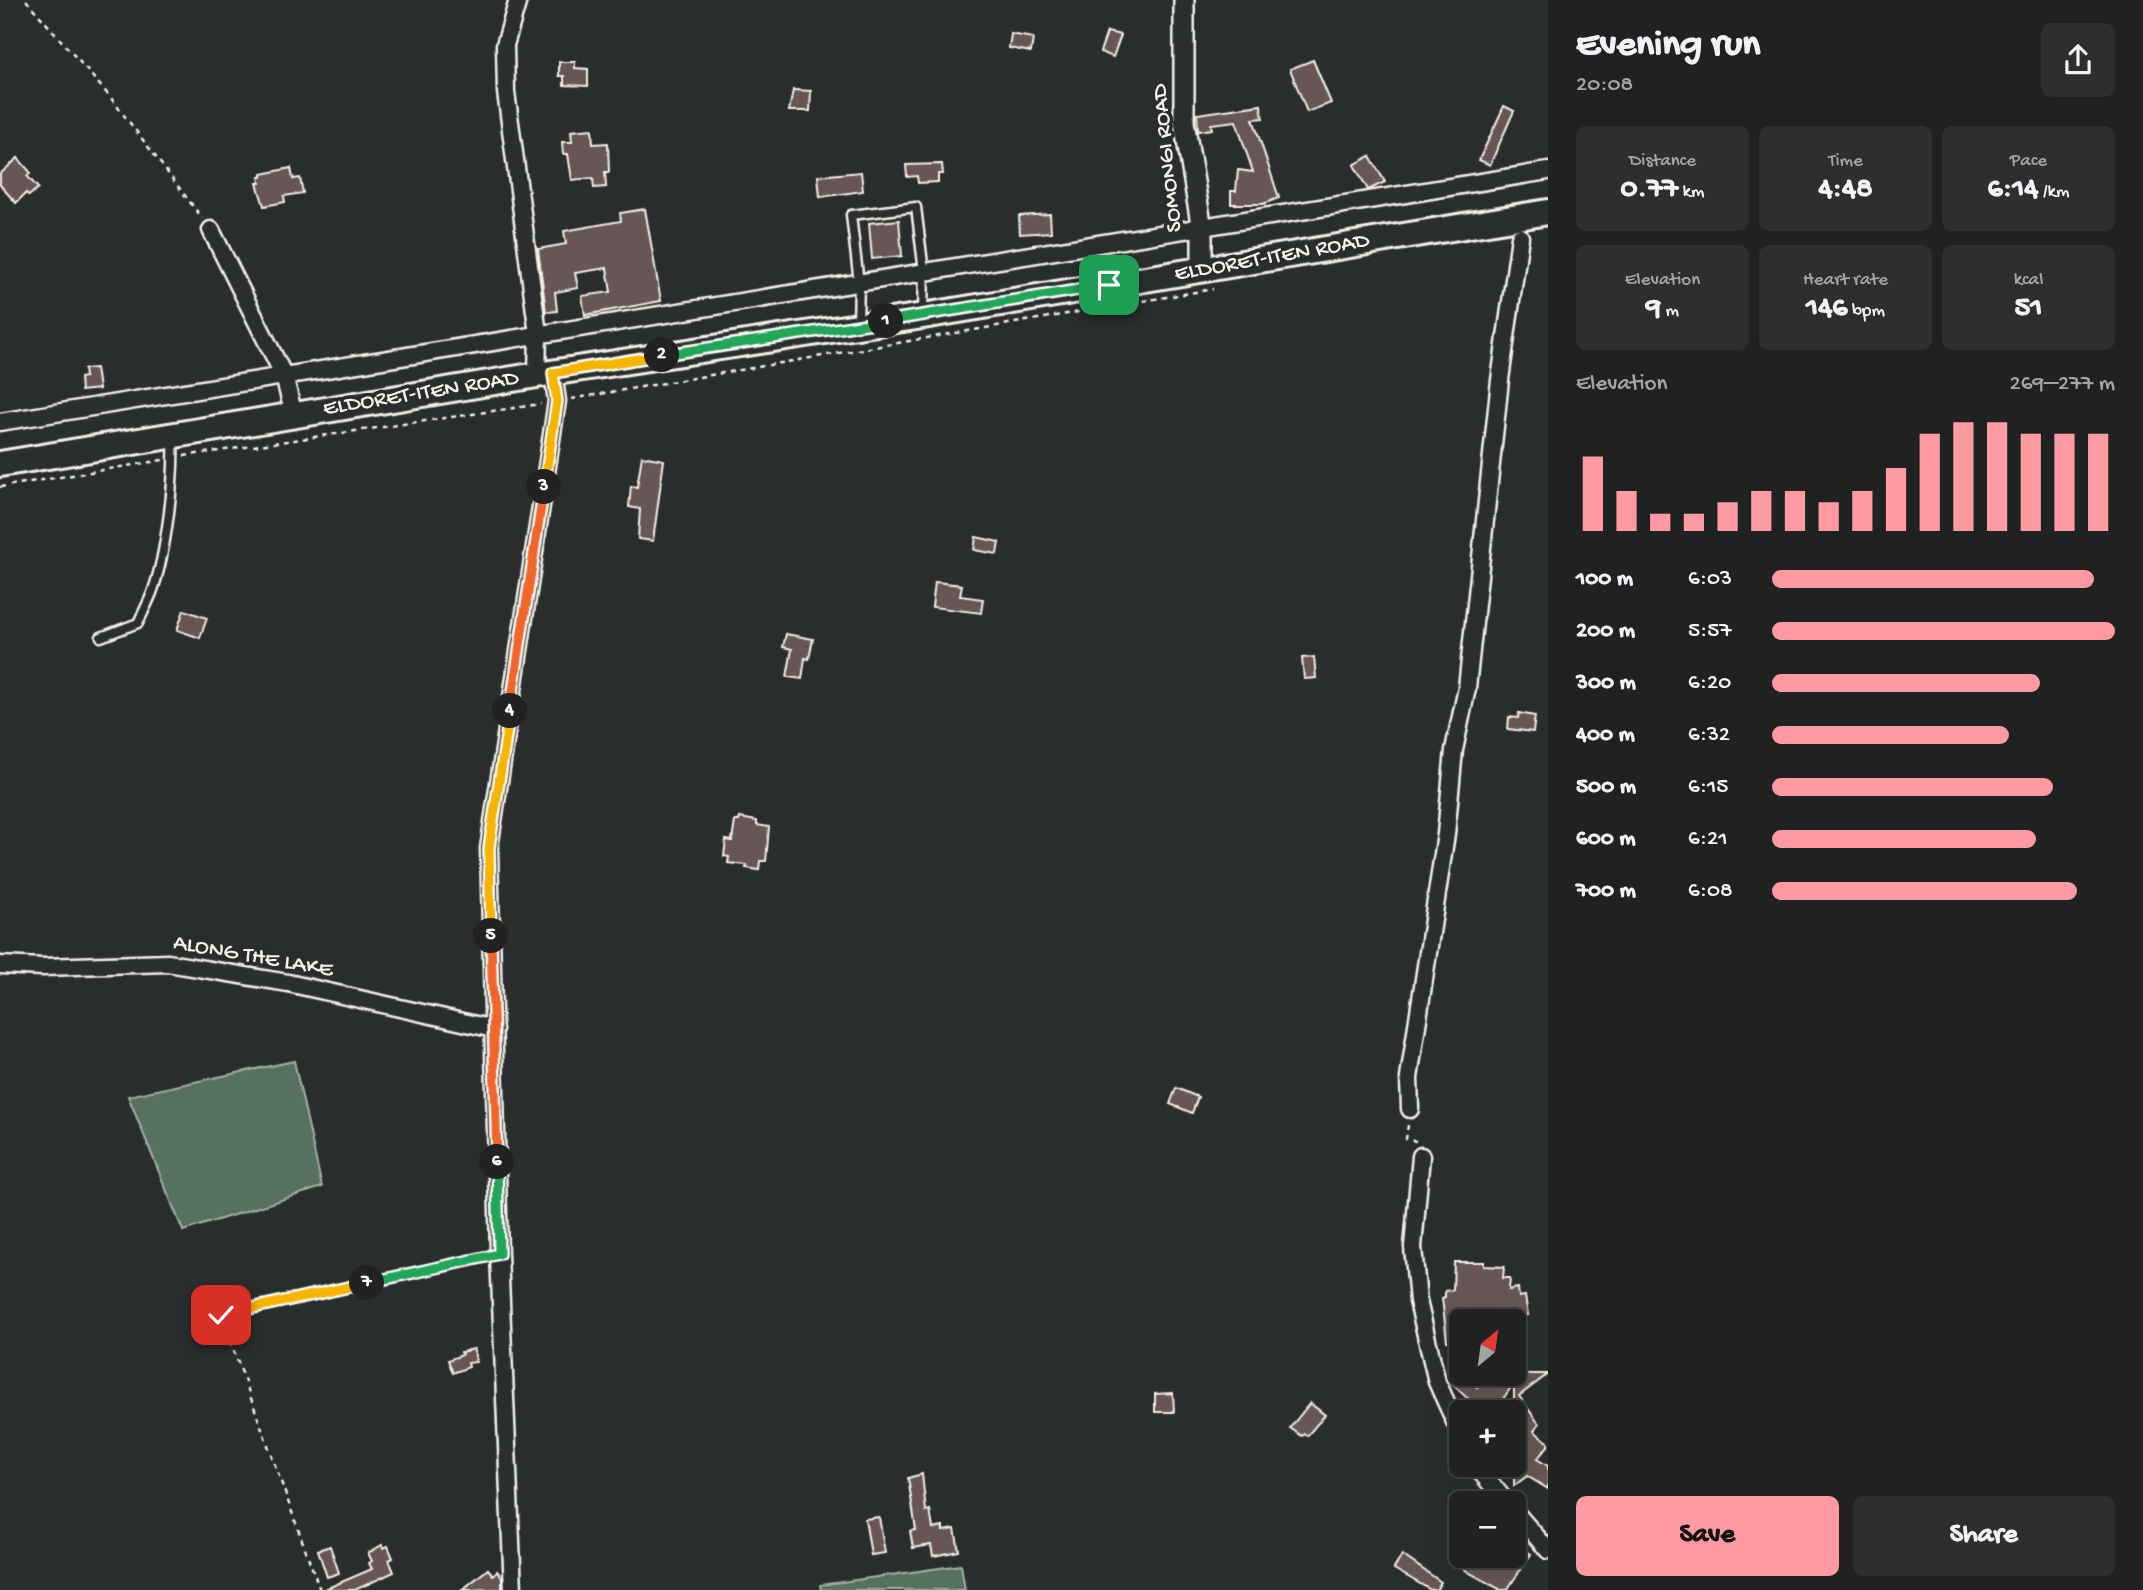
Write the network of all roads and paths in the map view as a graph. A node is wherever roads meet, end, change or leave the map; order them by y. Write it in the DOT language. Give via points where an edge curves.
graph roads {
  1 [pos="26,0"];
  2 [pos="518,0"];
  3 [pos="1184,0"];
  4 [pos="1548,171"];
  5 [pos="1548,212"];
  6 [pos="1202,229"];
  7 [pos="211,230"];
  8 [pos="1520,237"];
  9 [pos="1202,270"];
  10 [pos="924,272"];
  11 [pos="859,283"];
  12 [pos="1221,288"];
  13 [pos="923,316"];
  14 [pos="858,324"];
  15 [pos="538,334"];
  16 [pos="545,374"];
  17 [pos="284,376"];
  18 [pos="557,401"];
  19 [pos="294,415"];
  20 [pos="0,422"];
  21 [pos="174,446"];
  22 [pos="0,464"];
  23 [pos="0,486"];
  24 [pos="102,636"];
  25 [pos="0,965"];
  26 [pos="494,1029"];
  27 [pos="1410,1109"];
  28 [pos="1420,1156"];
  29 [pos="499,1254"];
  30 [pos="1449,1408"];
  31 [pos="1485,1477"];
  32 [pos="1497,1491"];
  33 [pos="1526,1524"];
  34 [pos="1548,1549"];
  35 [pos="320,1590"];
  36 [pos="513,1590"];
  1 -- 7 [label="path" via="111,98"];
  2 -- 15 [label="street" via="505,45 506,92"];
  3 -- 6 [label="street, SOMONGI ROAD" via="1184,122"];
  4 -- 6 [label="street"];
  5 -- 9 [label="main road, ELDORET-ITEN ROAD"];
  6 -- 9 [label="street, SOMONGI ROAD"];
  6 -- 10 [label="street"];
  7 -- 17 [label="street"];
  8 -- 27 [label="street" via="1467,688 1454,750 1409,1078"];
  9 -- 13 [label="main road, ELDORET-ITEN ROAD"];
  10 -- 11 [label="street"];
  10 -- 11 [label="lane" via="916,207 851,215"];
  10 -- 13 [label="lane"];
  11 -- 14 [label="lane"];
  11 -- 15 [label="street"];
  12 -- 18 [label="path"];
  13 -- 14 [label="main road, ELDORET-ITEN ROAD"];
  14 -- 16 [label="main road, ELDORET-ITEN ROAD"];
  15 -- 16 [label="street"];
  15 -- 17 [label="street"];
  16 -- 18 [label="street"];
  16 -- 19 [label="main road, ELDORET-ITEN ROAD"];
  17 -- 19 [label="street"];
  17 -- 20 [label="street"];
  18 -- 21 [label="path"];
  18 -- 26 [label="street" via="489,848"];
  19 -- 21 [label="main road, ELDORET-ITEN ROAD"];
  21 -- 22 [label="main road, ELDORET-ITEN ROAD"];
  21 -- 23 [label="path"];
  21 -- 24 [label="lane" via="165,537 153,592 138,623"];
  25 -- 26 [label="street, ALONG THE LAKE" via="168,963"];
  26 -- 29 [label="street"];
  27 -- 28 [label="path" via="1406,1139 1423,1143"];
  28 -- 30 [label="street" via="1413,1247 1418,1301 1437,1381"];
  29 -- 35 [label="path" via="221,1315"];
  29 -- 36 [label="street"];
  31 -- 32 [label="street"];
  33 -- 34 [label="street"];
}
